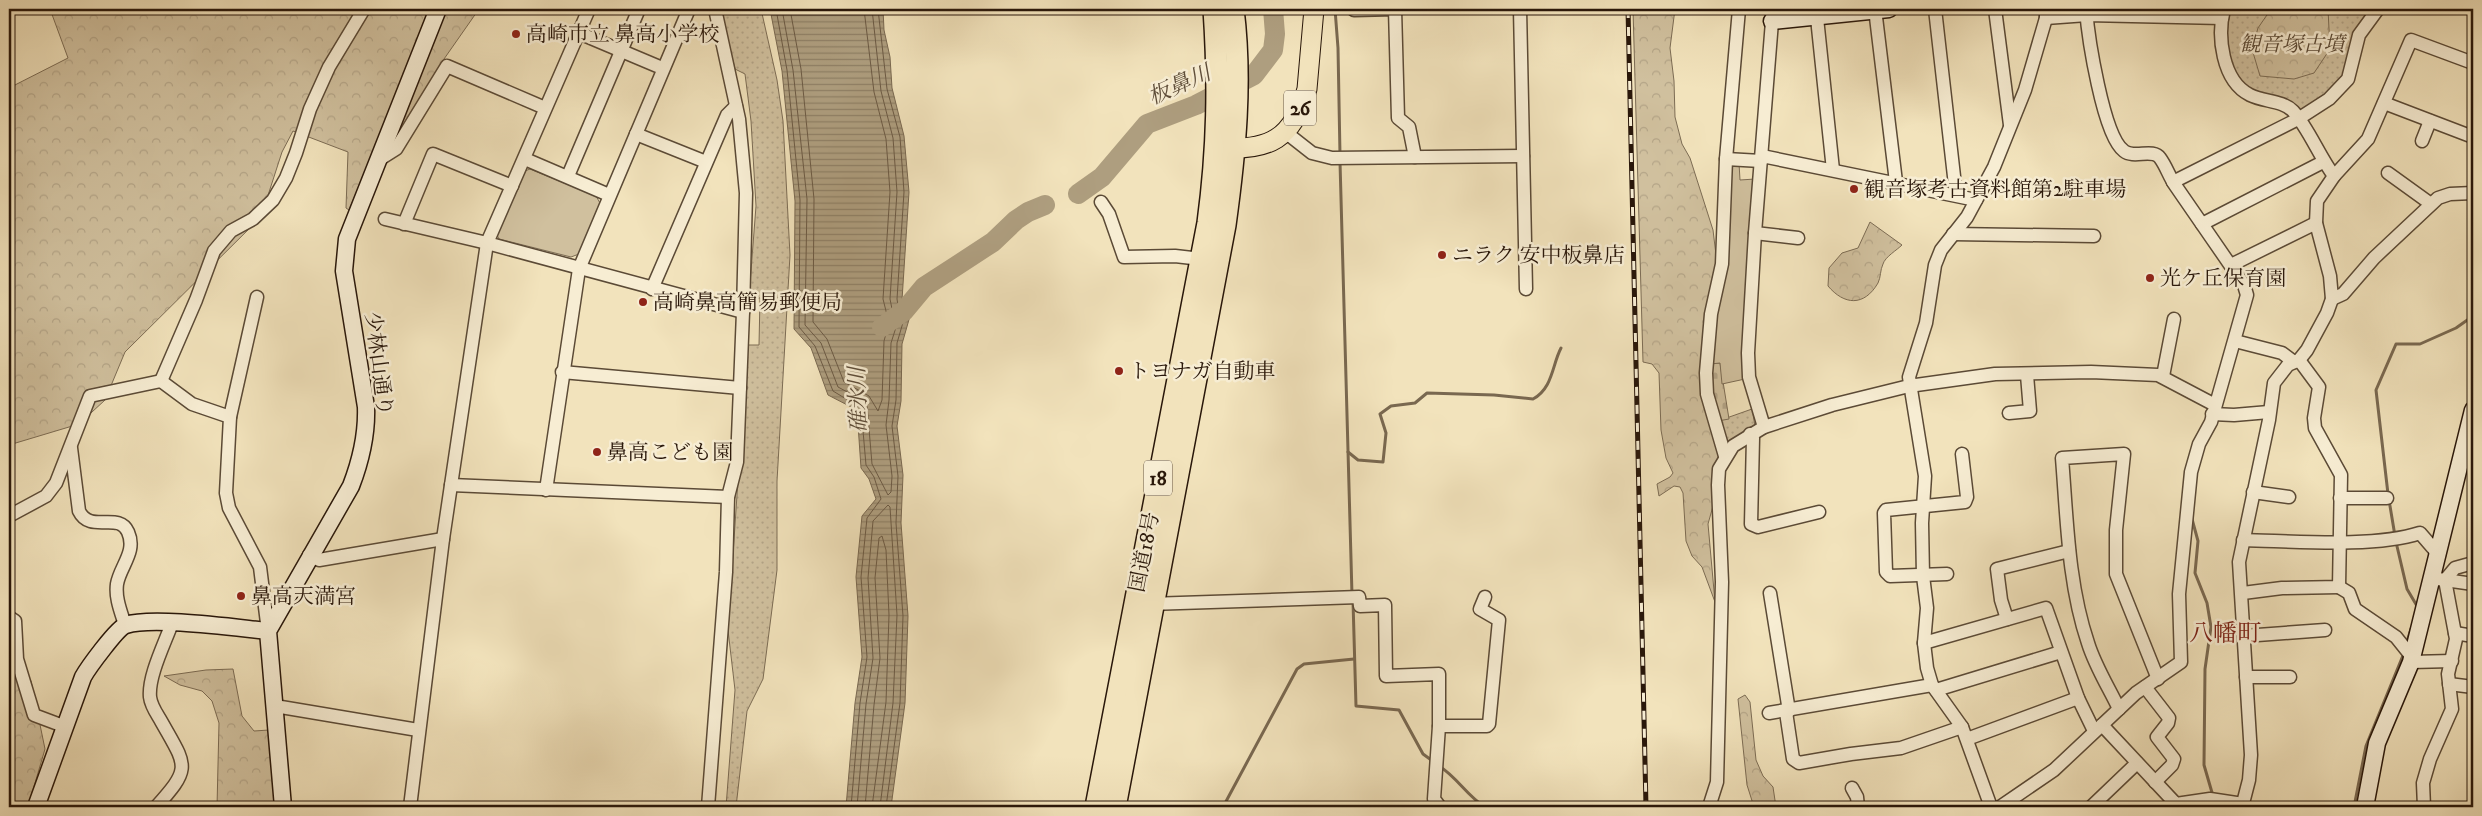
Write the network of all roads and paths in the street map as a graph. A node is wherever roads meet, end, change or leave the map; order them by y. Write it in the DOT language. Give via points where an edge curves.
graph roads {
  1 [pos="364,9"];
  2 [pos="438,9"];
  3 [pos="589,9"];
  4 [pos="639,9"];
  5 [pos="689,9"];
  6 [pos="715,9"];
  7 [pos="1214,9"];
  8 [pos="1232,9"];
  9 [pos="1314,9"];
  10 [pos="1520,9"];
  11 [pos="1740,9"];
  12 [pos="1880,9"];
  13 [pos="1935,9"];
  14 [pos="1995,9"];
  15 [pos="2378,9"];
  16 [pos="1354,10"];
  17 [pos="2086,12"];
  18 [pos="2046,13"];
  19 [pos="2223,13"];
  20 [pos="1773,15"];
  21 [pos="1817,18"];
  22 [pos="579,33"];
  23 [pos="620,51"];
  24 [pos="2473,62"];
  25 [pos="662,68"];
  26 [pos="1228,87"];
  27 [pos="2384,103"];
  28 [pos="736,106"];
  29 [pos="545,108"];
  30 [pos="2298,119"];
  31 [pos="2430,120"];
  32 [pos="2011,126"];
  33 [pos="1284,131"];
  34 [pos="636,134"];
  35 [pos="2473,137"];
  36 [pos="2422,140"];
  37 [pos="1225,148"];
  38 [pos="1524,156"];
  39 [pos="1415,157"];
  40 [pos="525,159"];
  41 [pos="1726,159"];
  42 [pos="1761,159"];
  43 [pos="377,161"];
  44 [pos="706,162"];
  45 [pos="2323,162"];
  46 [pos="1833,170"];
  47 [pos="2388,173"];
  48 [pos="568,176"];
  49 [pos="2334,176"];
  50 [pos="1896,182"];
  51 [pos="2173,182"];
  52 [pos="512,186"];
  53 [pos="2473,193"];
  54 [pos="1956,194"];
  55 [pos="609,195"];
  56 [pos="1976,200"];
  57 [pos="1101,202"];
  58 [pos="2432,204"];
  59 [pos="385,219"];
  60 [pos="2316,223"];
  61 [pos="404,224"];
  62 [pos="2202,224"];
  63 [pos="1755,233"];
  64 [pos="1953,234"];
  65 [pos="2094,236"];
  66 [pos="1798,238"];
  67 [pos="486,243"];
  68 [pos="1202,259"];
  69 [pos="2231,266"];
  70 [pos="579,269"];
  71 [pos="652,289"];
  72 [pos="1526,289"];
  73 [pos="257,297"];
  74 [pos="2332,299"];
  75 [pos="744,312"];
  76 [pos="2174,319"];
  77 [pos="2234,341"];
  78 [pos="2297,361"];
  79 [pos="562,372"];
  80 [pos="2027,375"];
  81 [pos="2162,376"];
  82 [pos="161,381"];
  83 [pos="1909,386"];
  84 [pos="740,388"];
  85 [pos="2213,410"];
  86 [pos="2473,410"];
  87 [pos="2268,412"];
  88 [pos="2009,413"];
  89 [pos="230,417"];
  90 [pos="1764,427"];
  91 [pos="1750,434"];
  92 [pos="70,445"];
  93 [pos="1962,454"];
  94 [pos="1725,456"];
  95 [pos="451,485"];
  96 [pos="546,490"];
  97 [pos="2253,492"];
  98 [pos="728,497"];
  99 [pos="2289,497"];
  100 [pos="2340,498"];
  101 [pos="2387,498"];
  102 [pos="1924,508"];
  103 [pos="1819,512"];
  104 [pos="9,516"];
  105 [pos="443,539"];
  106 [pos="2243,540"];
  107 [pos="2338,541"];
  108 [pos="2069,551"];
  109 [pos="309,555"];
  110 [pos="2439,555"];
  111 [pos="2473,563"];
  112 [pos="1947,574"];
  113 [pos="1923,576"];
  114 [pos="2439,580"];
  115 [pos="2473,584"];
  116 [pos="2339,587"];
  117 [pos="1770,593"];
  118 [pos="2243,593"];
  119 [pos="1485,597"];
  120 [pos="1144,604"];
  121 [pos="9,617"];
  122 [pos="2007,619"];
  123 [pos="172,624"];
  124 [pos="125,625"];
  125 [pos="2325,630"];
  126 [pos="268,631"];
  127 [pos="2455,633"];
  128 [pos="2244,636"];
  129 [pos="2473,636"];
  130 [pos="1924,643"];
  131 [pos="2061,652"];
  132 [pos="2412,660"];
  133 [pos="2452,661"];
  134 [pos="2246,677"];
  135 [pos="2290,677"];
  136 [pos="2158,679"];
  137 [pos="2448,684"];
  138 [pos="2473,687"];
  139 [pos="1934,688"];
  140 [pos="2145,688"];
  141 [pos="2078,698"];
  142 [pos="275,706"];
  143 [pos="2119,709"];
  144 [pos="1787,711"];
  145 [pos="1770,714"];
  146 [pos="1439,726"];
  147 [pos="66,727"];
  148 [pos="2098,728"];
  149 [pos="418,730"];
  150 [pos="1965,733"];
  151 [pos="2137,763"];
  152 [pos="2155,782"];
  153 [pos="1852,788"];
  154 [pos="2175,806"];
  155 [pos="2242,806"];
  156 [pos="36,807"];
  157 [pos="156,807"];
  158 [pos="284,807"];
  159 [pos="410,807"];
  160 [pos="708,807"];
  161 [pos="1096,807"];
  162 [pos="1115,807"];
  163 [pos="1440,807"];
  164 [pos="1709,807"];
  165 [pos="1858,807"];
  166 [pos="1991,807"];
  167 [pos="2000,807"];
  168 [pos="2091,807"];
  169 [pos="2365,807"];
  170 [pos="2424,807"];
  1 -- 82 [label="street" via="329,67 310,109 286,178 273,200 253,219 232,231 214,251"];
  2 -- 43 [label="street, 少林山通り"];
  3 -- 22 [label="street"];
  4 -- 23 [label="street"];
  5 -- 25 [label="street"];
  6 -- 28 [label="street"];
  7 -- 26 [label="highway, 18"];
  8 -- 26 [label="highway, 18"];
  9 -- 33 [label="main road, 26" via="1307,89 1300,109"];
  10 -- 38 [label="street"];
  11 -- 41 [label="street"];
  12 -- 21 [label="street"];
  12 -- 50 [label="street"];
  13 -- 54 [label="street"];
  14 -- 32 [label="street"];
  15 -- 30 [label="street" via="2359,35 2348,79 2329,99"];
  16 -- 39 [label="street" via="1395,9 1398,118 1408,127"];
  17 -- 18 [label="street"];
  17 -- 19 [label="street"];
  17 -- 51 [label="street" via="2109,130 2123,151 2136,155 2156,154"];
  18 -- 32 [label="street" via="2025,90"];
  19 -- 30 [label="street" via="2226,62 2236,81 2249,95 2288,107"];
  20 -- 21 [label="street"];
  20 -- 42 [label="street"];
  21 -- 46 [label="street"];
  22 -- 23 [label="street"];
  22 -- 29 [label="street"];
  23 -- 25 [label="street"];
  23 -- 48 [label="street"];
  24 -- 27 [label="street" via="2411,40"];
  25 -- 34 [label="street"];
  26 -- 37 [label="highway, 18"];
  27 -- 31 [label="street"];
  27 -- 49 [label="street" via="2368,139"];
  28 -- 44 [label="street" via="727,114"];
  28 -- 75 [label="street" via="746,193"];
  29 -- 40 [label="street"];
  29 -- 43 [label="street" via="447,66 396,149"];
  30 -- 45 [label="street"];
  30 -- 51 [label="street"];
  31 -- 35 [label="street"];
  31 -- 36 [label="street"];
  32 -- 56 [label="street"];
  33 -- 37 [label="main road, 26" via="1268,144 1249,149"];
  33 -- 39 [label="street" via="1312,153 1322,156"];
  34 -- 44 [label="street"];
  34 -- 55 [label="street"];
  37 -- 68 [label="highway, 国道18号 / 18" via="1214,184"];
  37 -- 120 [label="highway, 国道18号 / 18" via="1226,225"];
  38 -- 39 [label="street"];
  38 -- 72 [label="street"];
  40 -- 48 [label="street"];
  40 -- 52 [label="street"];
  41 -- 42 [label="street"];
  41 -- 94 [label="street" via="1722,264 1711,314 1706,373 1708,399"];
  42 -- 46 [label="street"];
  42 -- 63 [label="street"];
  43 -- 109 [label="street, 少林山通り" via="356,211 344,255 366,407 364,444 351,486"];
  44 -- 71 [label="street"];
  45 -- 49 [label="street"];
  45 -- 62 [label="street"];
  46 -- 50 [label="street"];
  47 -- 58 [label="street"];
  48 -- 55 [label="street"];
  49 -- 60 [label="street" via="2317,201"];
  50 -- 54 [label="street"];
  51 -- 62 [label="street"];
  52 -- 61 [label="street" via="433,154"];
  52 -- 67 [label="street"];
  53 -- 58 [label="street" via="2444,196"];
  54 -- 56 [label="street"];
  55 -- 70 [label="street"];
  56 -- 64 [label="street"];
  57 -- 68 [label="street" via="1109,214 1124,257"];
  58 -- 74 [label="street" via="2374,258 2343,294"];
  59 -- 61 [label="street"];
  60 -- 69 [label="street"];
  60 -- 74 [label="street" via="2332,285"];
  61 -- 67 [label="street"];
  62 -- 69 [label="street"];
  63 -- 66 [label="street"];
  63 -- 90 [label="street" via="1749,377"];
  64 -- 65 [label="street"];
  64 -- 83 [label="street" via="1935,265 1926,323"];
  67 -- 70 [label="street"];
  67 -- 95 [label="street"];
  68 -- 120 [label="highway, 国道18号 / 18"];
  69 -- 77 [label="street" via="2247,295"];
  70 -- 71 [label="street"];
  70 -- 79 [label="street"];
  71 -- 75 [label="street"];
  73 -- 89 [label="street"];
  74 -- 78 [label="street" via="2316,336"];
  75 -- 84 [label="street"];
  76 -- 81 [label="street"];
  77 -- 78 [label="street" via="2282,353"];
  77 -- 85 [label="street"];
  78 -- 87 [label="street" via="2278,375"];
  78 -- 100 [label="street" via="2319,386 2315,428 2341,475"];
  79 -- 84 [label="street"];
  79 -- 96 [label="street"];
  80 -- 81 [label="street" via="2092,372"];
  80 -- 83 [label="street" via="1996,374"];
  80 -- 88 [label="street" via="2030,411"];
  81 -- 85 [label="street"];
  82 -- 89 [label="street" via="192,404"];
  82 -- 92 [label="street" via="90,396"];
  83 -- 90 [label="street" via="1832,405"];
  83 -- 102 [label="street" via="1925,476"];
  84 -- 98 [label="street" via="737,462"];
  85 -- 87 [label="street" via="2234,415"];
  85 -- 136 [label="street" via="2191,472 2179,594 2181,662"];
  86 -- 110 [label="street"];
  87 -- 97 [label="street"];
  89 -- 126 [label="street" via="226,493 229,508 260,567"];
  90 -- 91 [label="street"];
  91 -- 94 [label="street"];
  91 -- 103 [label="street" via="1753,438 1751,524 1758,527"];
  92 -- 104 [label="street" via="56,483 46,496"];
  92 -- 124 [label="street" via="82,517 89,522 116,523 128,532 131,543 129,555 116,591"];
  93 -- 102 [label="street" via="1965,502"];
  94 -- 164 [label="street" via="1719,469 1718,485 1722,582 1717,782"];
  95 -- 96 [label="street"];
  95 -- 105 [label="street"];
  96 -- 98 [label="street"];
  97 -- 99 [label="street"];
  97 -- 106 [label="street"];
  98 -- 160 [label="street" via="726,572"];
  100 -- 101 [label="street"];
  100 -- 107 [label="street"];
  102 -- 113 [label="street"];
  102 -- 113 [label="street" via="1886,510 1884,513 1886,572 1890,576"];
  105 -- 109 [label="street" via="319,560"];
  105 -- 149 [label="street"];
  106 -- 107 [label="street"];
  106 -- 118 [label="street" via="2239,562"];
  107 -- 110 [label="street" via="2403,539 2420,533"];
  107 -- 116 [label="street"];
  108 -- 122 [label="street" via="1997,569 2000,600"];
  108 -- 136 [label="street" via="2062,458 2124,454 2116,530 2116,574"];
  108 -- 143 [label="street" via="2088,644"];
  109 -- 126 [label="street, 少林山通り"];
  110 -- 114 [label="street"];
  111 -- 114 [label="street" via="2455,568"];
  112 -- 113 [label="street"];
  113 -- 130 [label="street" via="1927,608"];
  114 -- 115 [label="street"];
  114 -- 127 [label="street"];
  114 -- 132 [label="street"];
  116 -- 118 [label="street" via="2282,588"];
  116 -- 132 [label="street" via="2349,593 2355,609 2396,637"];
  117 -- 144 [label="street"];
  118 -- 128 [label="street"];
  119 -- 146 [label="street" via="1480,609 1499,620 1489,724"];
  120 -- 146 [label="street" via="1360,597 1360,606 1385,604 1386,676 1439,674"];
  120 -- 161 [label="highway, 国道18号 / 18"];
  120 -- 162 [label="highway, 国道18号 / 18"];
  121 -- 147 [label="street" via="15,621 17,659 34,715"];
  122 -- 130 [label="street"];
  122 -- 131 [label="street" via="2046,608"];
  123 -- 124 [label="street"];
  123 -- 126 [label="street"];
  123 -- 157 [label="street" via="151,681 150,696 180,753 182,771 178,782"];
  124 -- 147 [label="street" via="88,666"];
  125 -- 128 [label="street"];
  126 -- 142 [label="street"];
  127 -- 129 [label="street"];
  127 -- 133 [label="street"];
  128 -- 134 [label="street"];
  130 -- 139 [label="street"];
  131 -- 139 [label="street"];
  131 -- 141 [label="street"];
  132 -- 133 [label="street"];
  132 -- 169 [label="street" via="2377,742"];
  133 -- 137 [label="street"];
  134 -- 135 [label="street"];
  134 -- 155 [label="street" via="2251,768"];
  136 -- 140 [label="street"];
  137 -- 138 [label="street"];
  137 -- 170 [label="street" via="2452,709 2423,783"];
  139 -- 144 [label="street"];
  139 -- 150 [label="street"];
  140 -- 143 [label="street"];
  140 -- 152 [label="street" via="2169,718 2157,737 2174,759"];
  141 -- 148 [label="street"];
  141 -- 150 [label="street"];
  142 -- 149 [label="street"];
  142 -- 158 [label="street"];
  143 -- 148 [label="street"];
  144 -- 145 [label="street"];
  144 -- 150 [label="street" via="1793,759 1799,763 1901,748"];
  146 -- 163 [label="street" via="1434,799"];
  147 -- 156 [label="street"];
  148 -- 151 [label="street"];
  148 -- 167 [label="street" via="2054,770"];
  149 -- 159 [label="street"];
  150 -- 166 [label="street"];
  151 -- 152 [label="street"];
  151 -- 168 [label="street"];
  152 -- 154 [label="street"];
  153 -- 165 [label="street"];
  154 -- 155 [label="street" via="2210,799"];
}
